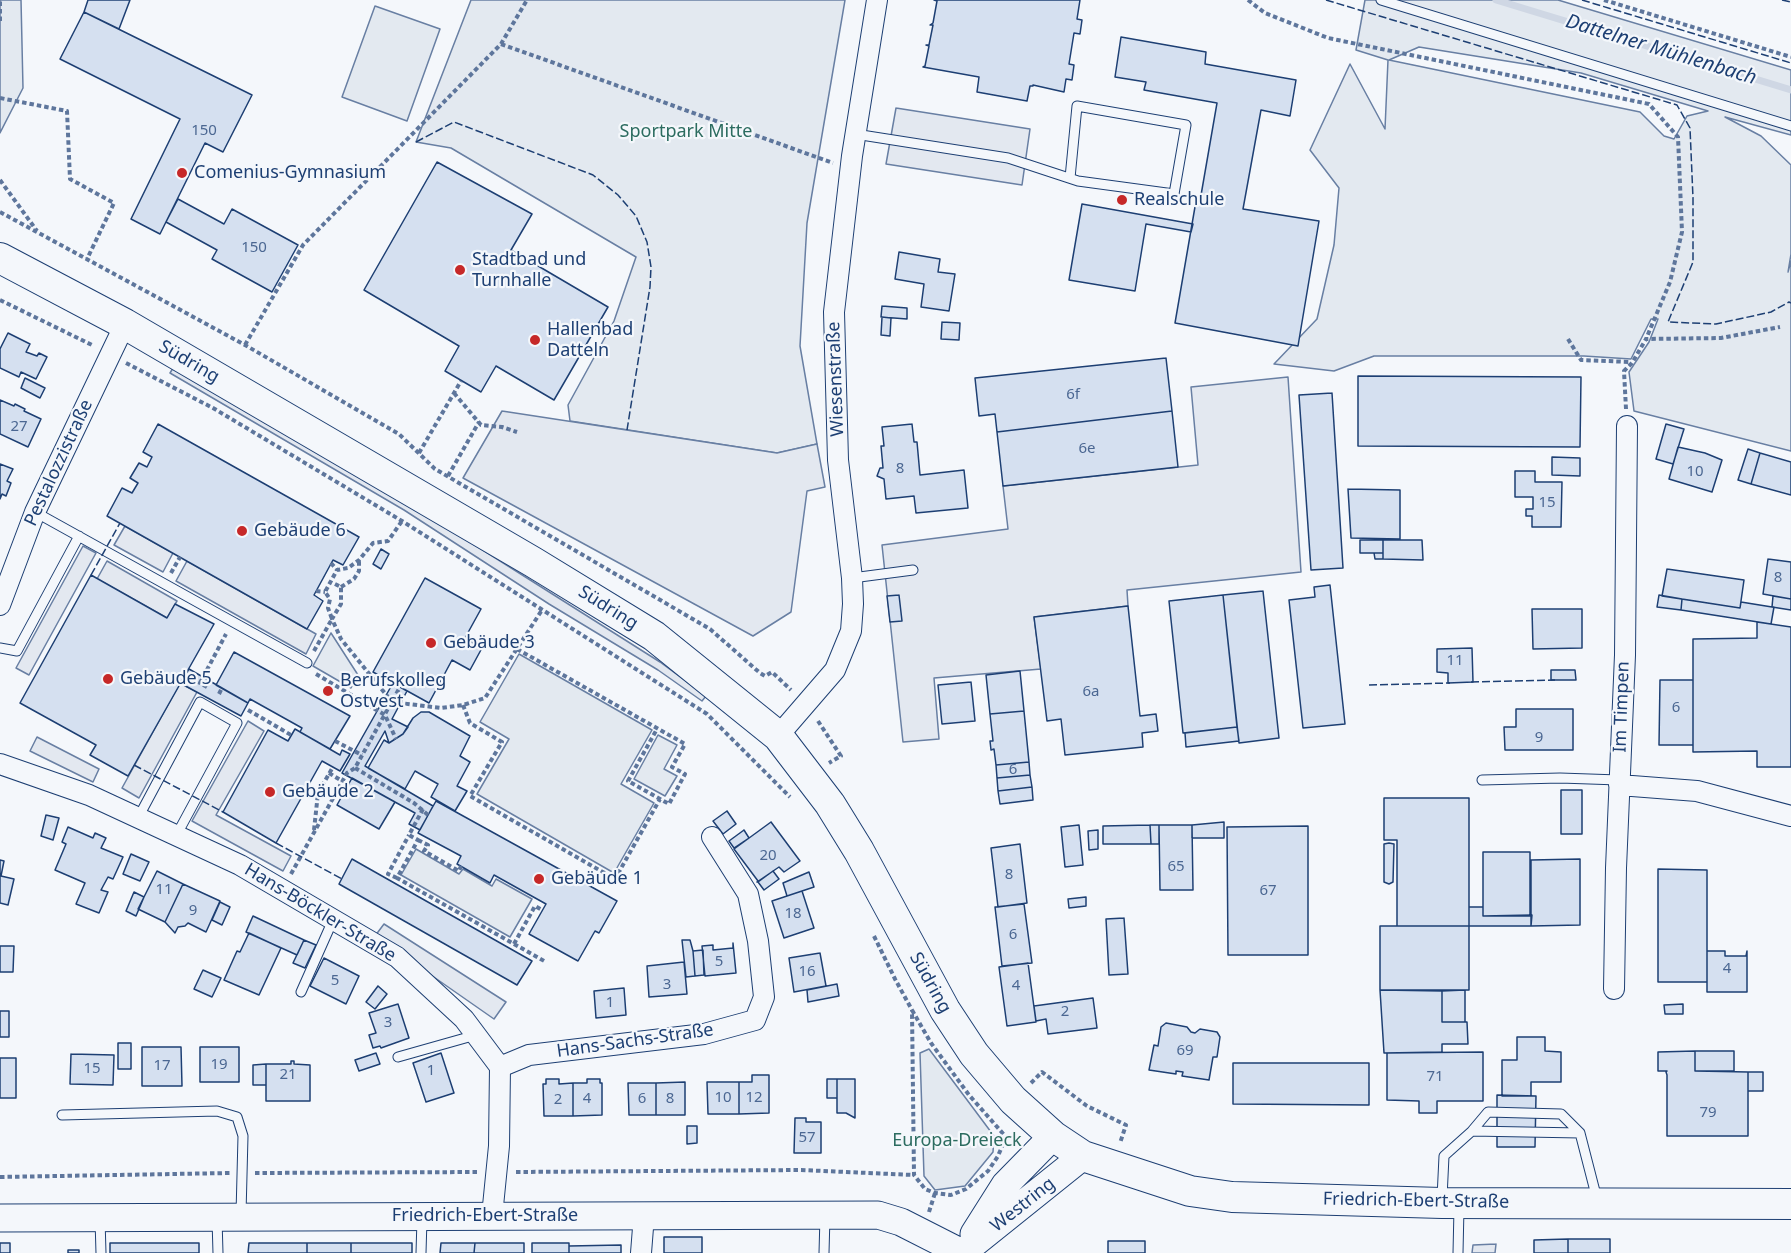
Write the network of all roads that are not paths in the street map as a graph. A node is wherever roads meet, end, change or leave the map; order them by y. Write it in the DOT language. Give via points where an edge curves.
graph roads {
  1 [pos="877,0"];
  2 [pos="1381,0"];
  3 [pos="1791,126"];
  4 [pos="855,134"];
  5 [pos="1070,178"];
  6 [pos="0,258"];
  7 [pos="125,324"];
  8 [pos="1627,426"];
  9 [pos="35,512"];
  10 [pos="79,536"];
  11 [pos="913,570"];
  12 [pos="852,578"];
  13 [pos="0,605"];
  14 [pos="0,648"];
  15 [pos="307,663"];
  16 [pos="778,736"];
  17 [pos="0,764"];
  18 [pos="1482,780"];
  19 [pos="1619,782"];
  20 [pos="1791,816"];
  21 [pos="138,818"];
  22 [pos="176,836"];
  23 [pos="712,837"];
  24 [pos="333,920"];
  25 [pos="1614,989"];
  26 [pos="301,992"];
  27 [pos="476,1035"];
  28 [pos="398,1057"];
  29 [pos="500,1067"];
  30 [pos="62,1115"];
  31 [pos="1472,1131"];
  32 [pos="1580,1133"];
  33 [pos="1053,1136"];
  34 [pos="1083,1156"];
  35 [pos="1597,1202"];
  36 [pos="1451,1203"];
  37 [pos="1791,1204"];
  38 [pos="644,1215"];
  39 [pos="825,1215"];
  40 [pos="422,1216"];
  41 [pos="492,1216"];
  42 [pos="229,1217"];
  43 [pos="0,1218"];
  44 [pos="100,1218"];
  45 [pos="101,1253"];
  46 [pos="218,1253"];
  47 [pos="421,1253"];
  48 [pos="641,1253"];
  49 [pos="824,1253"];
  50 [pos="963,1253"];
  51 [pos="1458,1253"];
  1 -- 4 [label="street, Wiesenstraße"];
  2 -- 3 [label="lane"];
  4 -- 5 [label="lane" via="1008,158"];
  4 -- 12 [label="street, Wiesenstraße" via="834,312 838,460"];
  5 -- 5 [label="lane" via="1174,194 1186,125 1077,106"];
  6 -- 7 [label="main road, Südring"];
  7 -- 9 [label="street, Pestalozzistraße"];
  7 -- 16 [label="main road, Südring" via="501,542 654,636"];
  8 -- 19 [label="street, Im Timpen" via="1625,655"];
  9 -- 10 [label="lane"];
  9 -- 13 [label="street, Pestalozzistraße"];
  10 -- 14 [label="lane" via="17,651"];
  10 -- 15 [label="lane"];
  11 -- 12 [label="lane"];
  12 -- 16 [label="street, Wiesenstraße" via="851,632 835,670"];
  16 -- 33 [label="main road, Südring" via="809,774 859,851 945,1010 974,1054 1013,1100"];
  17 -- 21 [label="street, Hans-Böckler-Straße" via="89,795"];
  18 -- 19 [label="lane" via="1560,778"];
  19 -- 20 [label="street" via="1697,791"];
  19 -- 25 [label="street, Im Timpen"];
  21 -- 22 [label="street, Hans-Böckler-Straße"];
  21 -- 22 [label="lane" via="200,702 237,723"];
  22 -- 24 [label="street, Hans-Böckler-Straße" via="240,866"];
  23 -- 29 [label="street, Hans-Sachs-Straße" via="748,894 764,997 755,1020 704,1034 529,1055"];
  24 -- 26 [label="lane"];
  24 -- 27 [label="street, Hans-Böckler-Straße" via="397,957"];
  27 -- 28 [label="lane"];
  27 -- 29 [label="street, Hans-Böckler-Straße"];
  29 -- 41 [label="street"];
  30 -- 42 [label="lane" via="217,1111 237,1117 243,1136 242,1173"];
  31 -- 32 [label="lane"];
  31 -- 32 [label="lane" via="1488,1112 1561,1114"];
  31 -- 36 [label="lane" via="1444,1156"];
  32 -- 35 [label="lane"];
  33 -- 34 [label="main road, Friedrich-Ebert-Straße"];
  33 -- 50 [label="street, Westring" via="1005,1185"];
  34 -- 36 [label="main road, Friedrich-Ebert-Straße" via="1190,1191 1232,1197"];
  34 -- 50 [label="street, Westring"];
  35 -- 36 [label="main road, Friedrich-Ebert-Straße"];
  35 -- 37 [label="main road, Friedrich-Ebert-Straße"];
  36 -- 51 [label="lane"];
  38 -- 39 [label="street, Friedrich-Ebert-Straße"];
  38 -- 41 [label="street, Friedrich-Ebert-Straße"];
  38 -- 48 [label="street"];
  39 -- 49 [label="lane"];
  39 -- 50 [label="street, Friedrich-Ebert-Straße" via="878,1215"];
  40 -- 41 [label="street, Friedrich-Ebert-Straße"];
  40 -- 42 [label="street, Friedrich-Ebert-Straße"];
  40 -- 47 [label="lane"];
  42 -- 44 [label="street, Friedrich-Ebert-Straße"];
  42 -- 46 [label="lane"];
  43 -- 44 [label="street, Friedrich-Ebert-Straße"];
  44 -- 45 [label="lane"];
}
